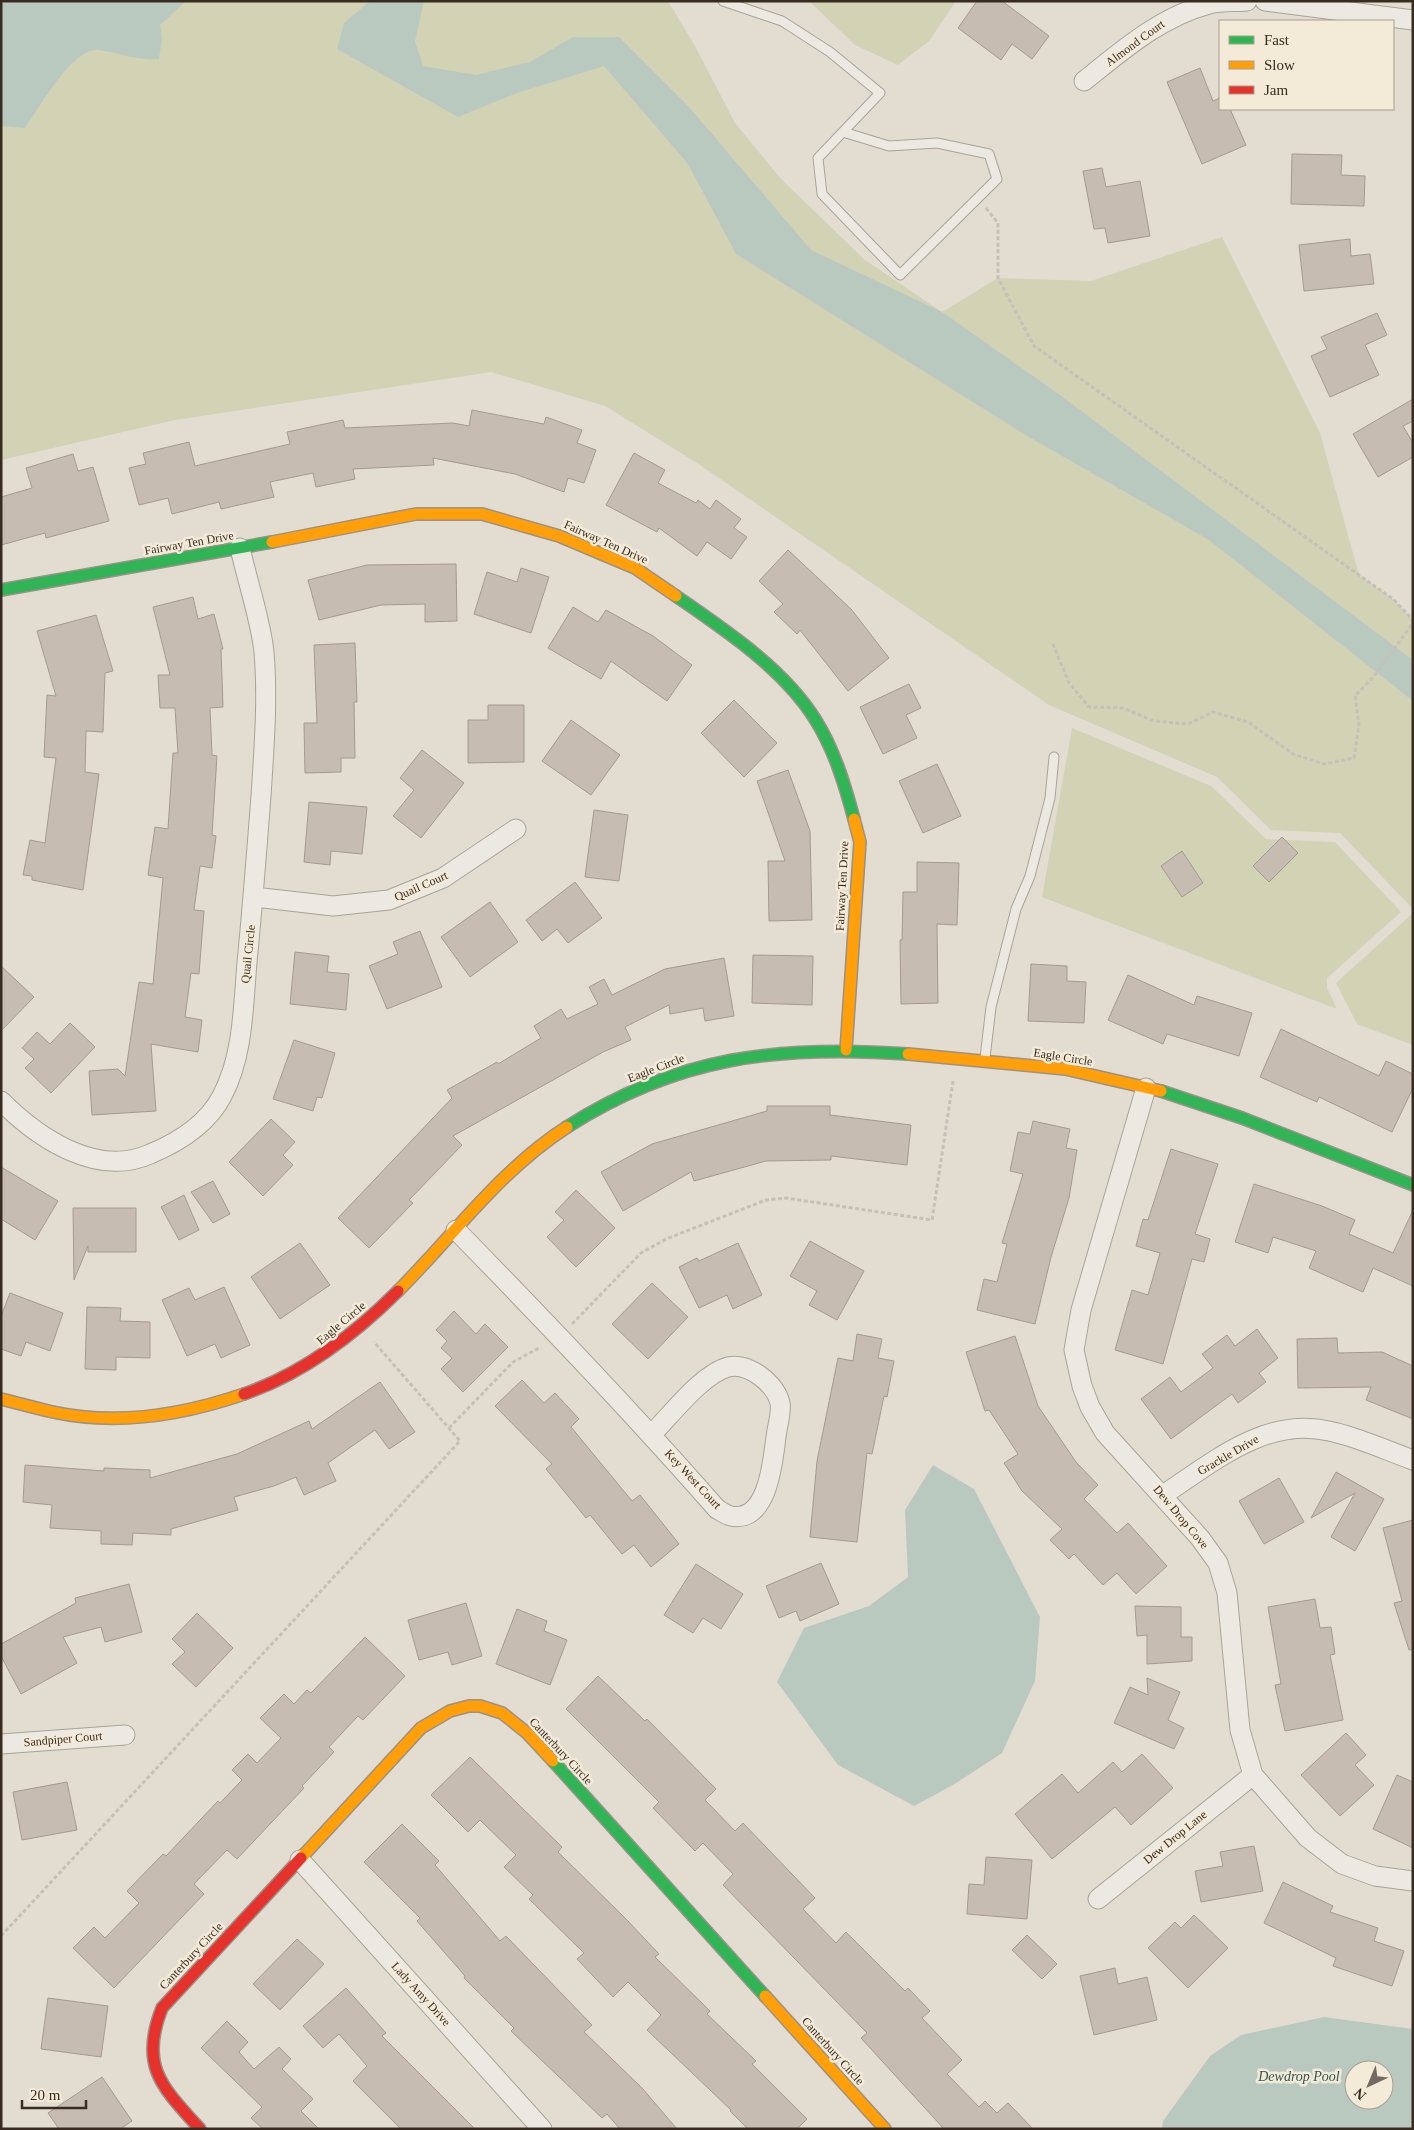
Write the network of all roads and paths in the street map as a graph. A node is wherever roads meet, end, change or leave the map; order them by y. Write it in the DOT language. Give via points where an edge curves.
graph roads {
  1 [pos="722,1"];
  2 [pos="1247,1"];
  3 [pos="1265,1"];
  4 [pos="1413,20"];
  5 [pos="1084,81"];
  6 [pos="843,132"];
  7 [pos="978,198"];
  8 [pos="240,548"];
  9 [pos="1,590"];
  10 [pos="1413,621"];
  11 [pos="1053,644"];
  12 [pos="1054,757"];
  13 [pos="516,829"];
  14 [pos="254,897"];
  15 [pos="846,1050"];
  16 [pos="956,1058"];
  17 [pos="984,1061"];
  18 [pos="1146,1088"];
  19 [pos="1,1101"];
  20 [pos="1413,1185"];
  21 [pos="456,1230"];
  22 [pos="360,1327"];
  23 [pos="561,1336"];
  24 [pos="1,1399"];
  25 [pos="449,1428"];
  26 [pos="652,1434"];
  27 [pos="1413,1460"];
  28 [pos="1162,1495"];
  29 [pos="125,1734"];
  30 [pos="1,1744"];
  31 [pos="1253,1775"];
  32 [pos="300,1860"];
  33 [pos="1413,1881"];
  34 [pos="1098,1899"];
  35 [pos="1,1936"];
  36 [pos="200,2129"];
  37 [pos="542,2129"];
  38 [pos="885,2129"];
  1 -- 6 [label="lane" via="782,21 830,52 880,93"];
  2 -- 5 [label="street, Almond Court" via="1210,4 1172,17 1136,40"];
  3 -- 4 [label="street"];
  6 -- 7 [label="lane" via="889,146 936,143 989,154 996,179"];
  6 -- 7 [label="lane" via="818,158 822,194 900,276"];
  7 -- 10 [label="path" via="998,224 998,278 1034,346 1393,599"];
  8 -- 9 [label="street, Fairway Ten Drive"];
  8 -- 14 [label="street, Quail Circle" via="264,651 265,731"];
  8 -- 15 [label="street, Fairway Ten Drive" via="416,514 482,514 559,536 635,568 718,624 782,678 815,719 844,781 860,842"];
  10 -- 11 [label="path" via="1374,676 1354,696 1359,725 1354,758 1324,764 1293,754 1248,722 1213,712 1188,724 1154,721 1123,708 1089,707 1069,683"];
  12 -- 17 [label="lane" via="1050,798 1033,868 1016,909 991,1007"];
  13 -- 14 [label="street, Quail Court" via="442,878 389,900 333,906"];
  14 -- 19 [label="street, Quail Circle" via="238,1053 222,1097 197,1128 134,1162 94,1158 57,1146 23,1123"];
  15 -- 16 [label="street, Eagle Circle"];
  15 -- 21 [label="street, Eagle Circle" via="773,1053 726,1060 681,1072 635,1090 593,1111 546,1142 509,1173"];
  16 -- 17 [label="street, Eagle Circle"];
  16 -- 23 [label="path" via="932,1220 786,1198 766,1200 641,1253"];
  17 -- 18 [label="street, Eagle Circle" via="1067,1069"];
  18 -- 20 [label="street, Eagle Circle" via="1227,1113"];
  18 -- 28 [label="street, Dew Drop Cove" via="1081,1310 1074,1350 1082,1386 1105,1433"];
  21 -- 22 [label="street, Eagle Circle"];
  21 -- 23 [label="street, Key West Court"];
  22 -- 24 [label="street, Eagle Circle" via="326,1355 289,1376 249,1395 198,1410 147,1417 93,1418 46,1412"];
  22 -- 25 [label="path"];
  23 -- 25 [label="path" via="513,1362"];
  23 -- 26 [label="street, Key West Court"];
  25 -- 35 [label="path" via="460,1441"];
  26 -- 26 [label="street, Key West Court" via="717,1509 731,1516 749,1514 762,1500 772,1475 780,1403 766,1381 749,1368 729,1367 709,1376"];
  27 -- 28 [label="street, Grackle Drive" via="1328,1430 1299,1429 1264,1434 1233,1449"];
  28 -- 31 [label="street, Dew Drop Cove" via="1218,1563 1227,1592 1240,1730"];
  29 -- 30 [label="street, Sandpiper Court"];
  31 -- 33 [label="street, Dew Drop Cove" via="1308,1838 1342,1864 1375,1876"];
  31 -- 34 [label="street, Dew Drop Lane"];
  32 -- 36 [label="street, Canterbury Circle" via="162,2008 153,2026 150,2049 154,2069 165,2090"];
  32 -- 37 [label="street, Lady Amy Drive"];
  32 -- 38 [label="street, Canterbury Circle" via="421,1728 446,1710 472,1705 502,1713 527,1733"];
}
